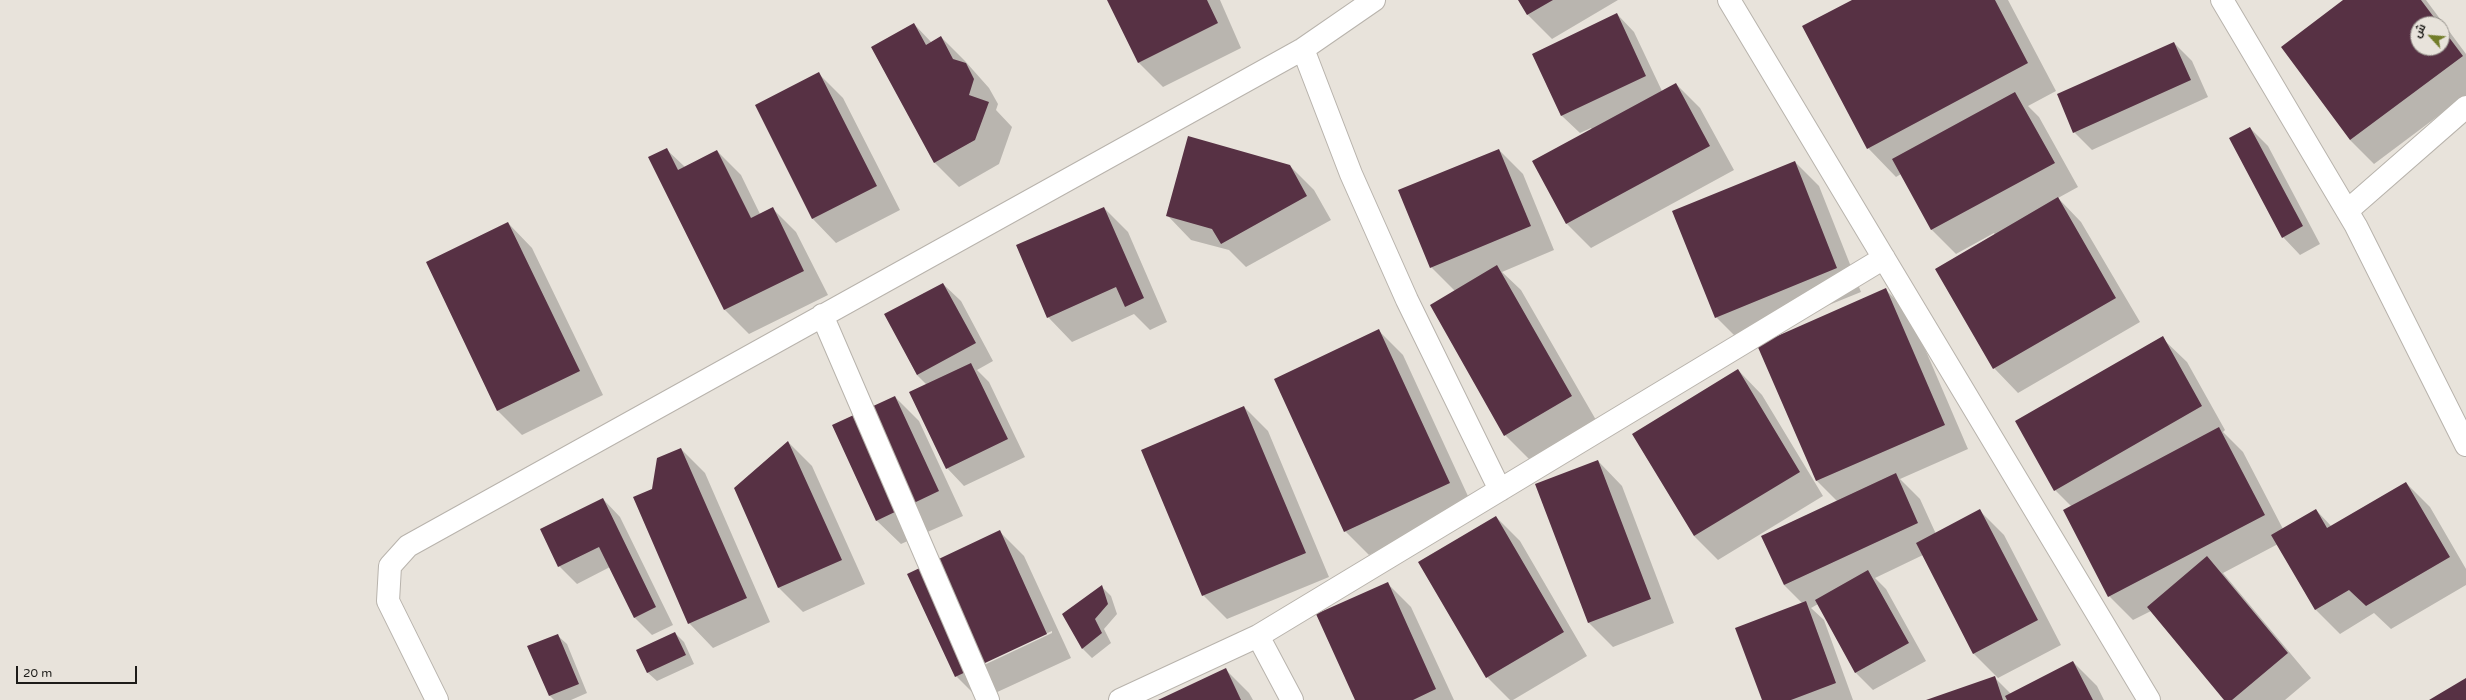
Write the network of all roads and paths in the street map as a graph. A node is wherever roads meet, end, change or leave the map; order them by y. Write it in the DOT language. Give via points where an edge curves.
graph roads {
  1 [pos="1374,0"];
  2 [pos="1729,0"];
  3 [pos="2222,0"];
  4 [pos="1302,50"];
  5 [pos="2466,107"];
  6 [pos="2347,211"];
  7 [pos="1884,258"];
  8 [pos="822,316"];
  9 [pos="2466,445"];
  10 [pos="1500,490"];
  11 [pos="1258,636"];
  12 [pos="436,700"];
  13 [pos="988,700"];
  14 [pos="1120,700"];
  15 [pos="1292,700"];
  16 [pos="2149,700"];
  1 -- 4 [label="street"];
  2 -- 7 [label="street"];
  3 -- 6 [label="street"];
  4 -- 8 [label="street"];
  4 -- 10 [label="street" via="1350,174 1407,300"];
  5 -- 6 [label="street"];
  6 -- 9 [label="street"];
  7 -- 10 [label="street"];
  7 -- 16 [label="street"];
  8 -- 12 [label="street" via="408,546 390,566 388,601"];
  8 -- 13 [label="street"];
  10 -- 11 [label="street"];
  11 -- 14 [label="street"];
  11 -- 15 [label="street"];
}
